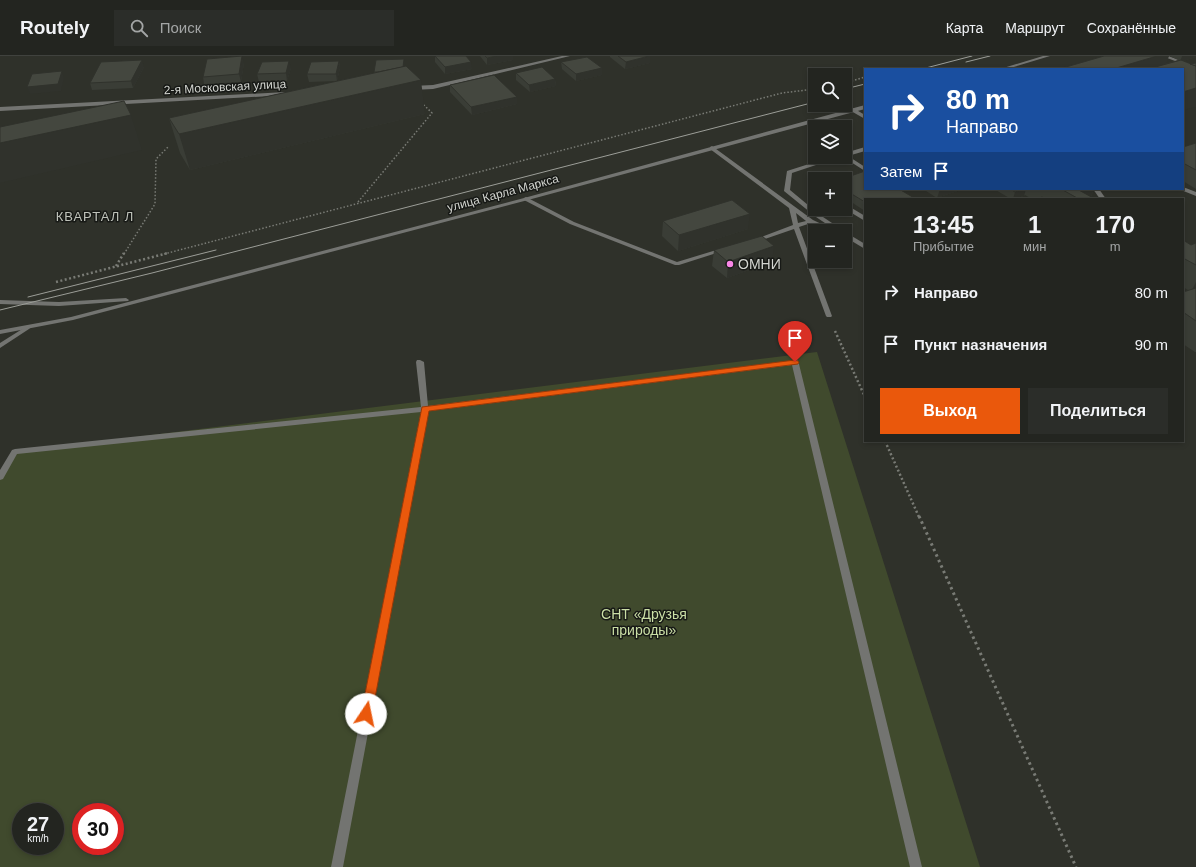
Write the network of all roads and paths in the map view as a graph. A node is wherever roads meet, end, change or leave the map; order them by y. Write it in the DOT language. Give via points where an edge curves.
graph roads {
  1 [pos="568,56"];
  2 [pos="1048,56"];
  3 [pos="1164,56"];
  4 [pos="1006,68"];
  5 [pos="1196,68"];
  6 [pos="864,78"];
  7 [pos="852,81"];
  8 [pos="409,88"];
  9 [pos="808,90"];
  10 [pos="289,94"];
  11 [pos="422,102"];
  12 [pos="864,107"];
  13 [pos="0,109"];
  14 [pos="852,110"];
  15 [pos="845,112"];
  16 [pos="864,116"];
  17 [pos="168,147"];
  18 [pos="712,148"];
  19 [pos="864,149"];
  20 [pos="852,153"];
  21 [pos="852,160"];
  22 [pos="815,164"];
  23 [pos="864,167"];
  24 [pos="1184,189"];
  25 [pos="1097,190"];
  26 [pos="1196,194"];
  27 [pos="1103,198"];
  28 [pos="526,199"];
  29 [pos="358,203"];
  30 [pos="792,207"];
  31 [pos="852,211"];
  32 [pos="864,218"];
  33 [pos="811,221"];
  34 [pos="817,224"];
  35 [pos="830,224"];
  36 [pos="796,227"];
  37 [pos="852,239"];
  38 [pos="852,242"];
  39 [pos="746,243"];
  40 [pos="864,247"];
  41 [pos="731,248"];
  42 [pos="864,248"];
  43 [pos="116,266"];
  44 [pos="56,282"];
  45 [pos="145,298"];
  46 [pos="0,302"];
  47 [pos="829,316"];
  48 [pos="27,328"];
  49 [pos="0,332"];
  50 [pos="0,346"];
  51 [pos="420,362"];
  52 [pos="864,395"];
  53 [pos="425,409"];
  54 [pos="885,442"];
  55 [pos="0,477"];
  56 [pos="337,867"];
  57 [pos="916,867"];
  58 [pos="1076,867"];
  1 -- 8 [label="street" via="433,87"];
  2 -- 4 [label="street"];
  3 -- 5 [label="street"];
  6 -- 7 [label="path"];
  9 -- 29 [label="path" via="782,93"];
  10 -- 13 [label="street, 2-я Московская улица"];
  11 -- 29 [label="path" via="432,113"];
  12 -- 14 [label="street, улица Карла Маркса"];
  14 -- 16 [label="street"];
  15 -- 18 [label="street, улица Карла Маркса"];
  17 -- 43 [label="path" via="156,159 155,204"];
  18 -- 28 [label="street, улица Карла Маркса"];
  18 -- 30 [label="street"];
  19 -- 20 [label="street"];
  21 -- 23 [label="street"];
  22 -- 35 [label="street" via="789,172 787,191"];
  24 -- 26 [label="street"];
  25 -- 27 [label="street"];
  28 -- 41 [label="street" via="572,223 677,264"];
  28 -- 45 [label="street, улица Карла Маркса"];
  29 -- 43 [label="path"];
  30 -- 33 [label="street"];
  30 -- 36 [label="street"];
  31 -- 32 [label="street"];
  33 -- 34 [label="street"];
  33 -- 36 [label="street"];
  36 -- 39 [label="street"];
  36 -- 47 [label="street"];
  37 -- 40 [label="street"];
  38 -- 42 [label="street"];
  43 -- 44 [label="path"];
  45 -- 46 [label="street, улица Карла Маркса" via="60,304"];
  45 -- 48 [label="street, улица Карла Маркса" via="71,319"];
  47 -- 52 [label="path"];
  48 -- 49 [label="street, улица Карла Маркса"];
  48 -- 50 [label="street"];
  51 -- 53 [label="street"];
  53 -- 55 [label="street" via="15,452"];
  53 -- 56 [label="street"];
  53 -- 57 [label="street" via="795,362"];
  54 -- 58 [label="path"];
}
